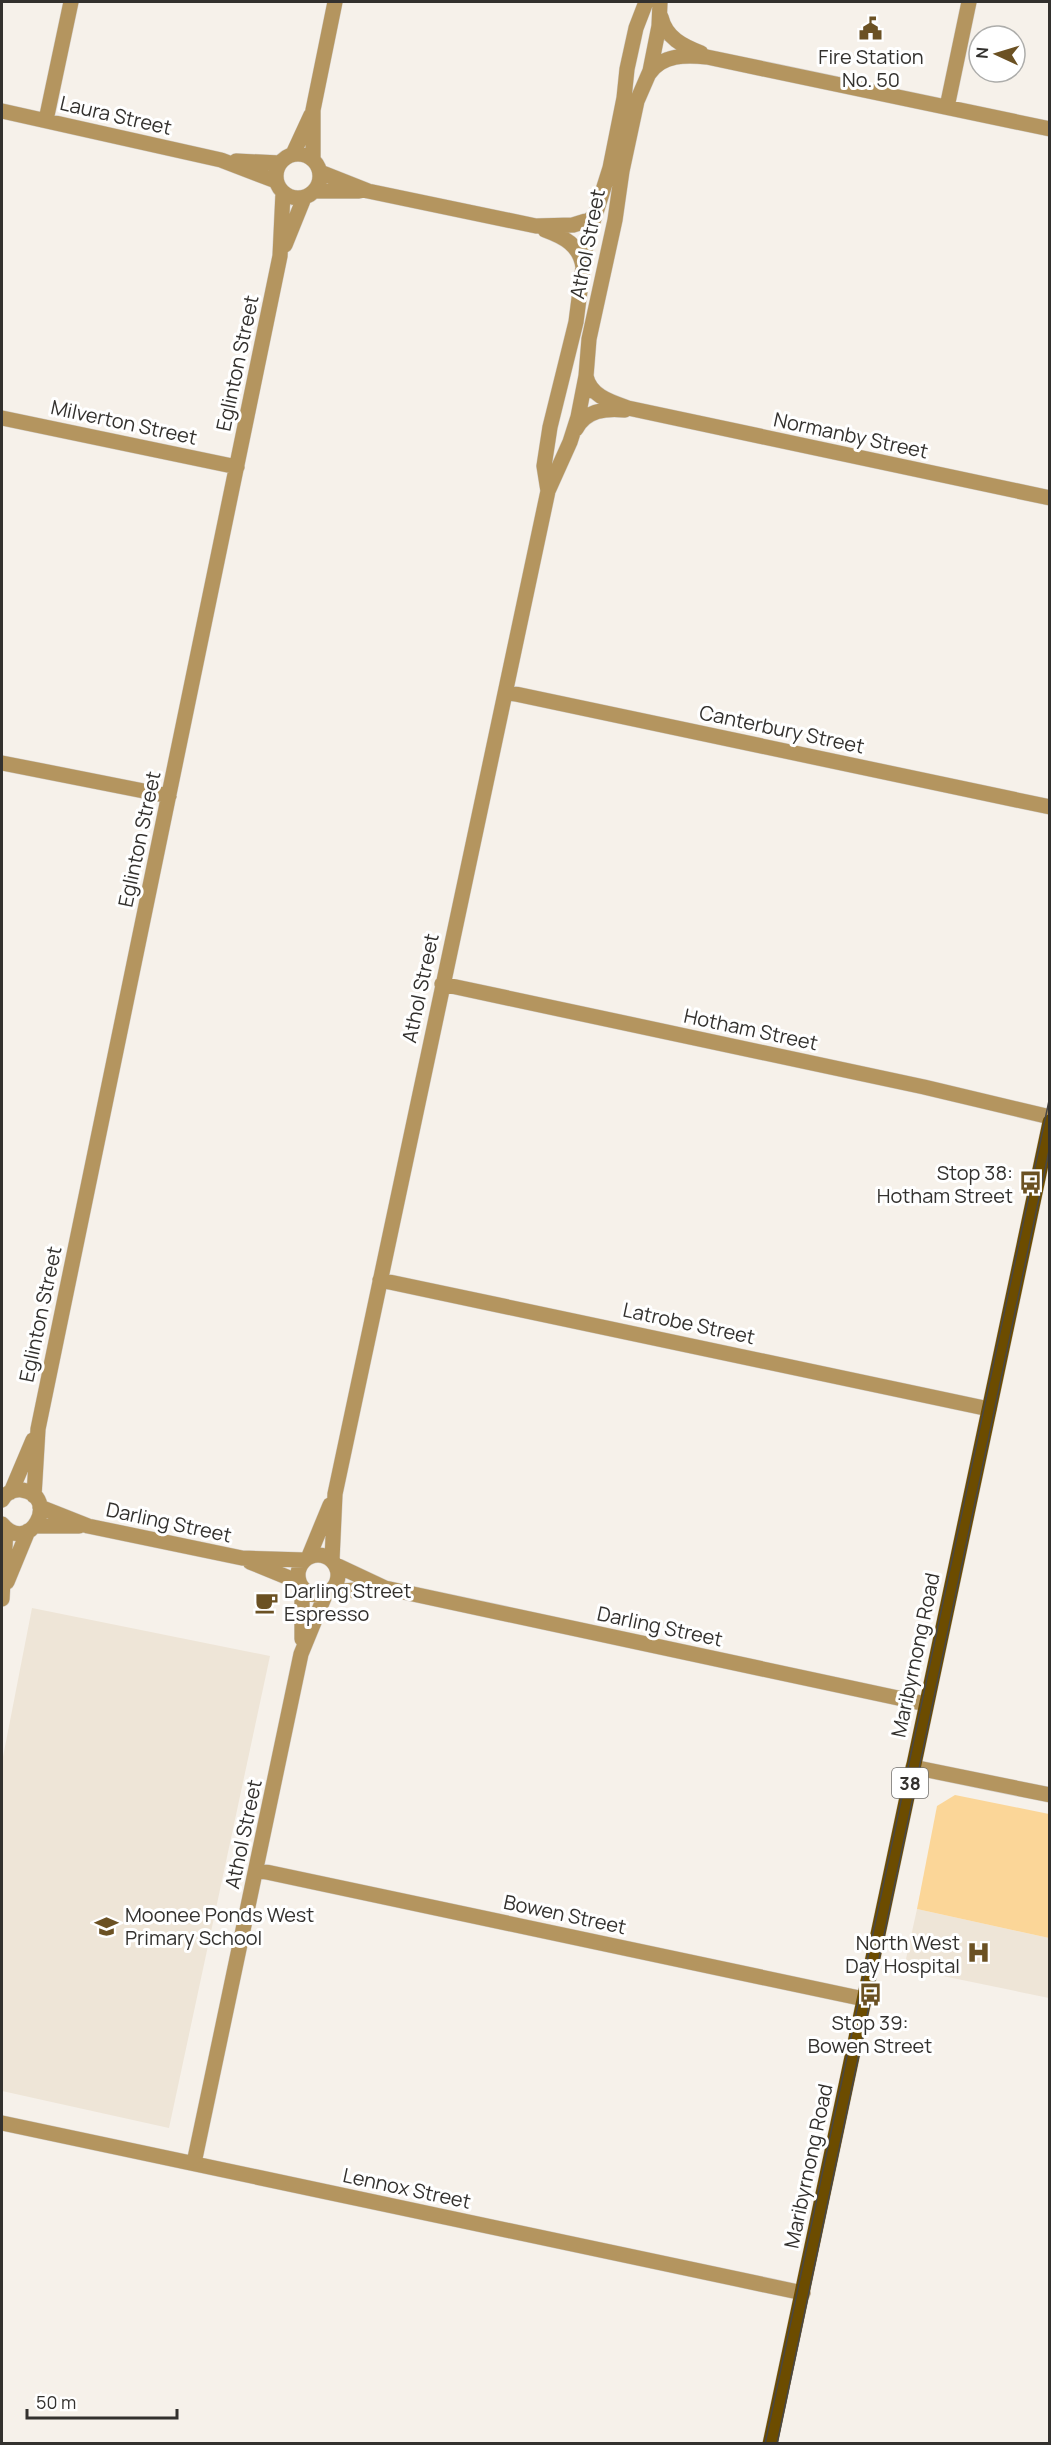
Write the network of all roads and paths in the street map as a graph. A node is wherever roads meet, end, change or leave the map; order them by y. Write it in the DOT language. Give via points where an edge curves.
graph roads {
  1 [pos="71,2"];
  2 [pos="335,2"];
  3 [pos="646,2"];
  4 [pos="969,2"];
  5 [pos="660,7"];
  6 [pos="664,35"];
  7 [pos="634,36"];
  8 [pos="657,60"];
  9 [pos="724,60"];
  10 [pos="628,62"];
  11 [pos="947,107"];
  12 [pos="313,110"];
  13 [pos="2,111"];
  14 [pos="46,120"];
  15 [pos="1050,129"];
  16 [pos="287,159"];
  17 [pos="221,160"];
  18 [pos="316,166"];
  19 [pos="279,187"];
  20 [pos="368,191"];
  21 [pos="309,194"];
  22 [pos="590,221"];
  23 [pos="536,226"];
  24 [pos="608,254"];
  25 [pos="280,256"];
  26 [pos="584,272"];
  27 [pos="587,384"];
  28 [pos="558,390"];
  29 [pos="643,412"];
  30 [pos="581,417"];
  31 [pos="2,418"];
  32 [pos="552,419"];
  33 [pos="237,467"];
  34 [pos="548,491"];
  35 [pos="1050,498"];
  36 [pos="507,692"];
  37 [pos="2,763"];
  38 [pos="169,796"];
  39 [pos="1050,807"];
  40 [pos="442,984"];
  41 [pos="1050,1117"];
  42 [pos="1050,1122"];
  43 [pos="380,1280"];
  44 [pos="988,1409"];
  45 [pos="38,1429"];
  46 [pos="335,1494"];
  47 [pos="4,1496"];
  48 [pos="37,1501"];
  49 [pos="4,1526"];
  50 [pos="88,1526"];
  51 [pos="32,1528"];
  52 [pos="242,1558"];
  53 [pos="307,1558"];
  54 [pos="334,1562"];
  55 [pos="300,1585"];
  56 [pos="385,1588"];
  57 [pos="328,1593"];
  58 [pos="2,1595"];
  59 [pos="301,1654"];
  60 [pos="926,1704"];
  61 [pos="913,1767"];
  62 [pos="1050,1795"];
  63 [pos="256,1870"];
  64 [pos="864,1999"];
  65 [pos="2,2123"];
  66 [pos="194,2163"];
  67 [pos="803,2293"];
  68 [pos="770,2444"];
  1 -- 14 [label="street"];
  2 -- 12 [label="street"];
  3 -- 7 [label="street, Athol Street"];
  4 -- 11 [label="street"];
  5 -- 6 [label="street, Athol Street"];
  6 -- 7 [label="street"];
  6 -- 8 [label="street, Athol Street"];
  6 -- 9 [label="street"];
  7 -- 10 [label="street, Athol Street"];
  8 -- 9 [label="street" via="694,56"];
  8 -- 10 [label="street"];
  8 -- 24 [label="street, Athol Street" via="637,101"];
  9 -- 11 [label="street"];
  10 -- 22 [label="street, Athol Street" via="610,168"];
  11 -- 15 [label="street"];
  12 -- 16 [label="street"];
  12 -- 18 [label="street"];
  13 -- 14 [label="street, Laura Street"];
  14 -- 17 [label="street, Laura Street"];
  16 -- 17 [label="street, Laura Street"];
  16 -- 18 [label="street" via="300,154"];
  16 -- 19 [label="street" via="277,169"];
  17 -- 19 [label="street, Laura Street"];
  18 -- 20 [label="street"];
  18 -- 21 [label="street" via="318,185"];
  19 -- 21 [label="street" via="289,197"];
  19 -- 25 [label="street, Eglinton Street"];
  20 -- 21 [label="street"];
  20 -- 23 [label="street"];
  21 -- 25 [label="street, Eglinton Street"];
  22 -- 23 [label="street"];
  22 -- 24 [label="street"];
  22 -- 26 [label="street, Athol Street"];
  23 -- 26 [label="street" via="570,242 580,254"];
  24 -- 27 [label="street, Athol Street" via="589,339"];
  25 -- 33 [label="street, Eglinton Street"];
  26 -- 28 [label="street, Athol Street"];
  27 -- 28 [label="street"];
  27 -- 29 [label="street, Normanby Street" via="610,401"];
  27 -- 30 [label="street, Athol Street"];
  28 -- 32 [label="street, Athol Street"];
  29 -- 30 [label="street, Normanby Street" via="606,410"];
  29 -- 35 [label="street, Normanby Street"];
  30 -- 32 [label="street, Normanby Street"];
  30 -- 34 [label="street, Athol Street"];
  31 -- 33 [label="street, Milverton Street"];
  32 -- 34 [label="street, Athol Street" via="544,466"];
  33 -- 38 [label="street, Eglinton Street"];
  34 -- 36 [label="street, Athol Street"];
  36 -- 39 [label="street, Canterbury Street"];
  36 -- 40 [label="street, Athol Street"];
  37 -- 38 [label="street"];
  38 -- 45 [label="street, Eglinton Street"];
  40 -- 41 [label="street, Hotham Street"];
  40 -- 43 [label="street, Athol Street"];
  42 -- 44 [label="main road, Maribyrnong Road / 38"];
  43 -- 44 [label="street, Latrobe Street"];
  43 -- 46 [label="street, Athol Street"];
  44 -- 60 [label="main road, Maribyrnong Road / 38"];
  45 -- 47 [label="street, Eglinton Street"];
  45 -- 48 [label="street, Eglinton Street"];
  46 -- 53 [label="street, Athol Street"];
  46 -- 54 [label="street, Athol Street"];
  47 -- 48 [label="street, Darling Street" via="23,1490"];
  48 -- 50 [label="street, Darling Street"];
  48 -- 51 [label="street, Eglinton Street" via="41,1513"];
  49 -- 51 [label="street, Darling Street" via="17,1533"];
  49 -- 58 [label="street"];
  50 -- 51 [label="street, Darling Street"];
  50 -- 52 [label="street, Darling Street"];
  51 -- 58 [label="street"];
  52 -- 53 [label="street, Darling Street"];
  52 -- 55 [label="street, Darling Street"];
  53 -- 54 [label="street" via="321,1554"];
  53 -- 55 [label="street" via="298,1570"];
  54 -- 56 [label="street, Darling Street"];
  54 -- 57 [label="street" via="337,1582"];
  55 -- 57 [label="street" via="313,1595"];
  55 -- 59 [label="street, Athol Street"];
  56 -- 57 [label="street, Darling Street"];
  56 -- 60 [label="street, Darling Street"];
  57 -- 59 [label="street, Athol Street"];
  59 -- 63 [label="street, Athol Street"];
  60 -- 61 [label="main road, Maribyrnong Road / 38"];
  61 -- 62 [label="street"];
  61 -- 64 [label="main road, Maribyrnong Road / 38"];
  63 -- 64 [label="street, Bowen Street"];
  63 -- 66 [label="street, Athol Street"];
  64 -- 67 [label="main road, Maribyrnong Road / 38"];
  65 -- 66 [label="street, Lennox Street"];
  66 -- 67 [label="street, Lennox Street"];
  67 -- 68 [label="main road, Maribyrnong Road / 38"];
}
